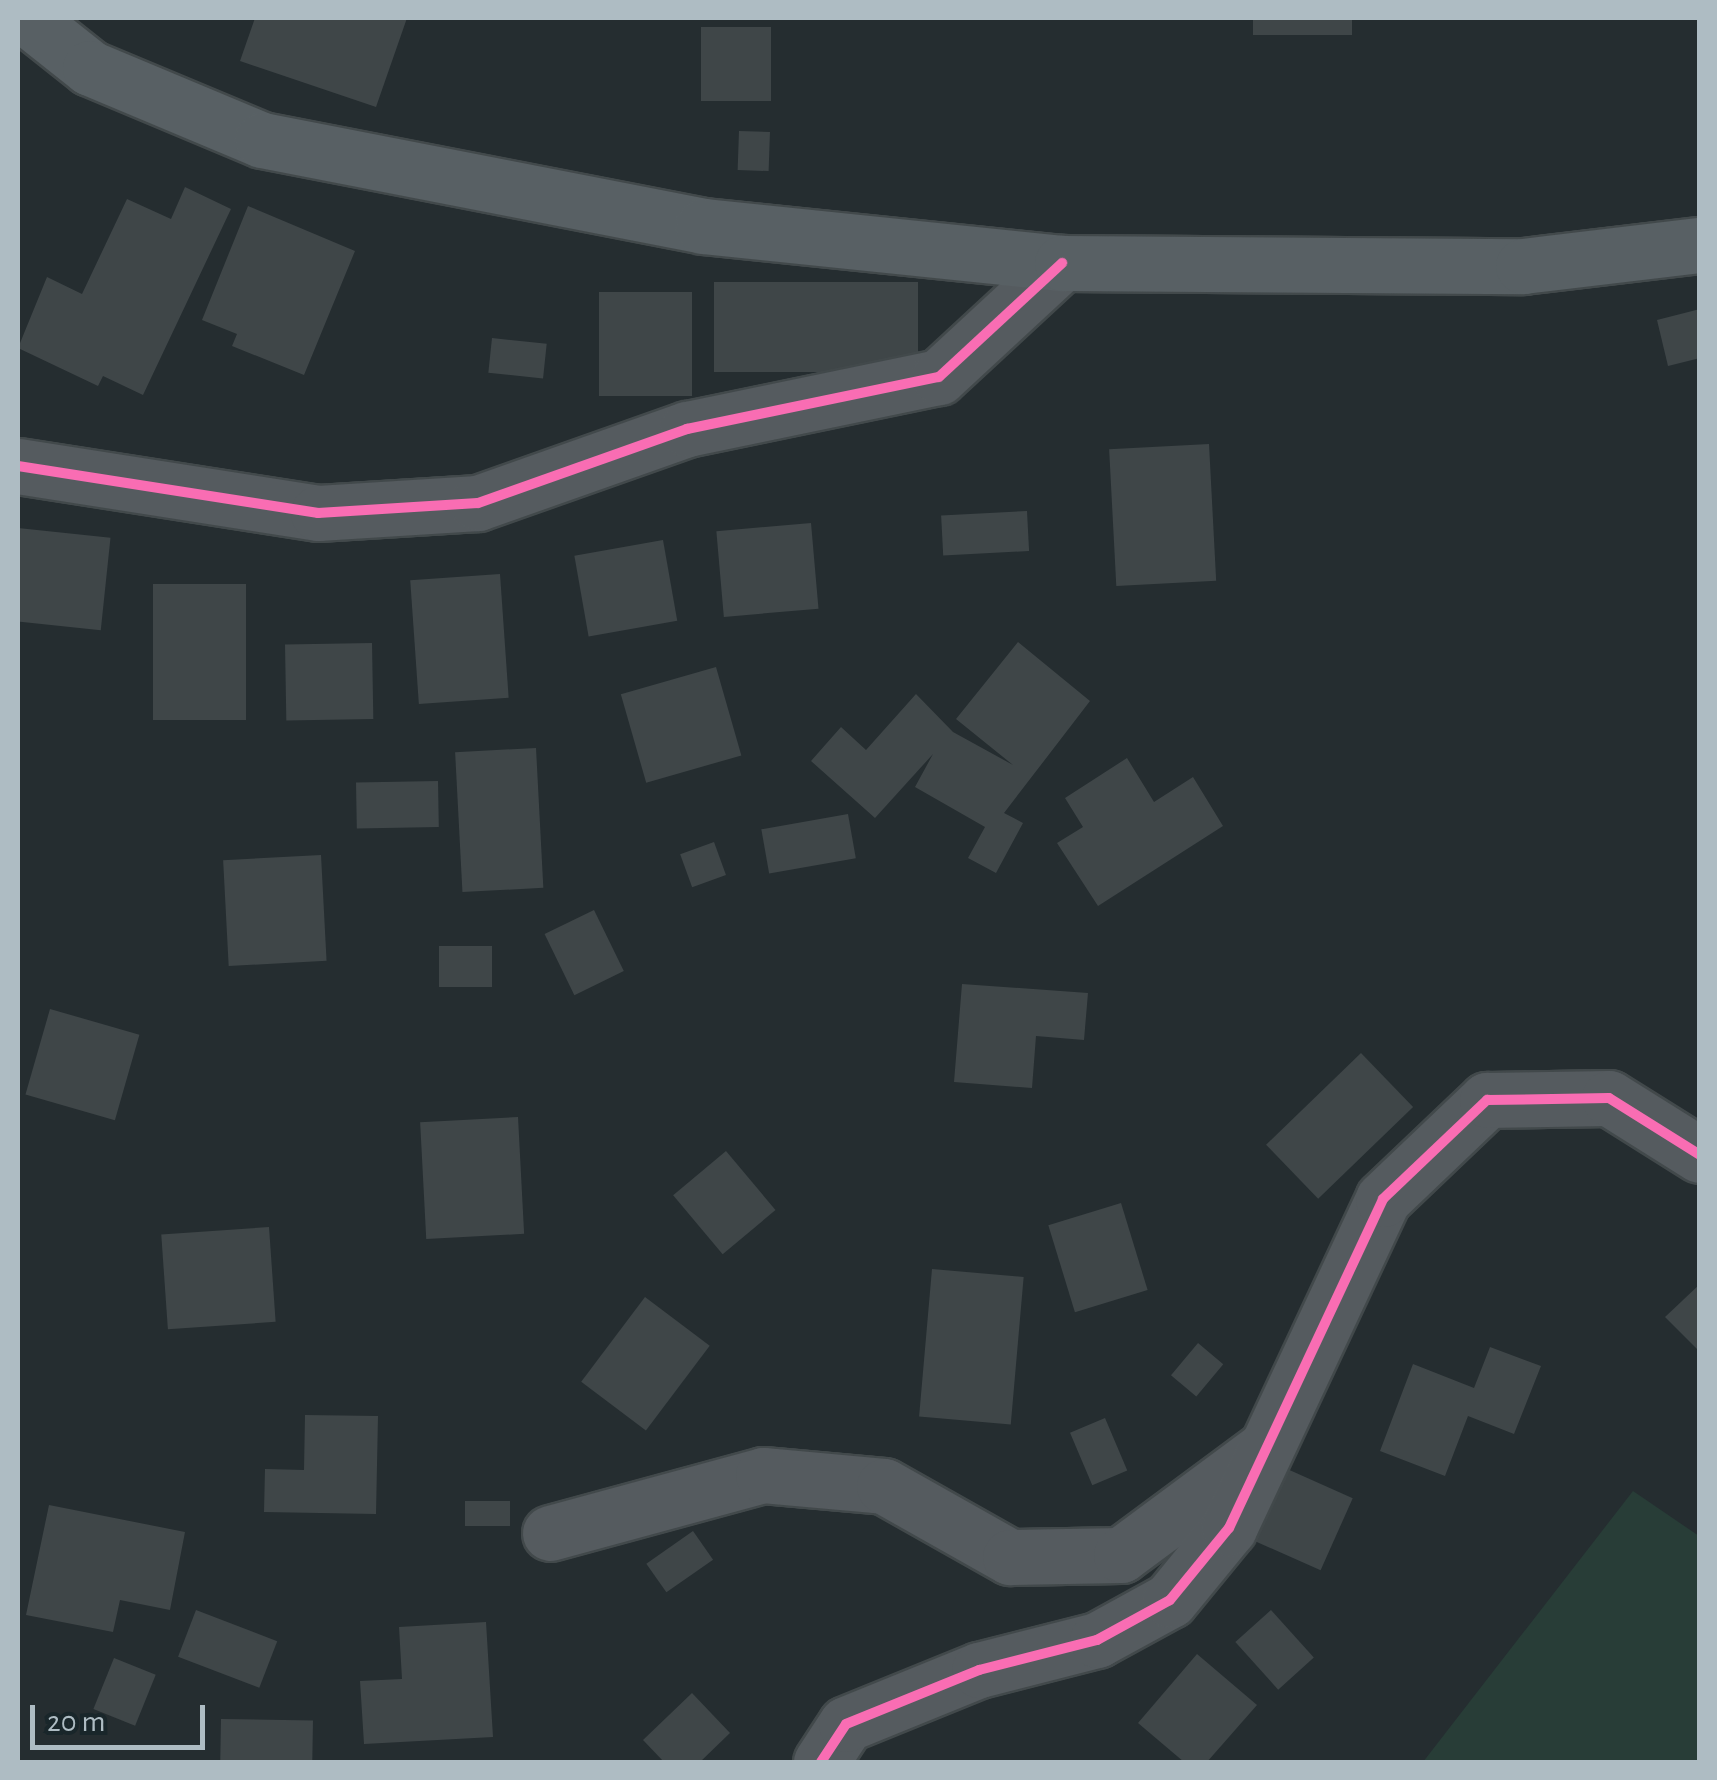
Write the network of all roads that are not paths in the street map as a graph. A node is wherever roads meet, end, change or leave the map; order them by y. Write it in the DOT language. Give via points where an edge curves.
graph roads {
  1 [pos="26,18"];
  2 [pos="1700,245"];
  3 [pos="1062,263"];
  4 [pos="18,466"];
  5 [pos="1700,1155"];
  6 [pos="1269,1445"];
  7 [pos="550,1533"];
  8 [pos="821,1762"];
  1 -- 3 [label="main road" via="90,68 262,140 703,226"];
  2 -- 3 [label="main road" via="1522,266"];
  3 -- 4 [label="street" via="940,376 686,429 478,504 318,513"];
  5 -- 6 [label="street" via="1609,1098 1487,1100 1383,1198"];
  6 -- 7 [label="street" via="1122,1555 1010,1556 884,1486 763,1476"];
  6 -- 8 [label="street" via="1230,1528 1170,1600 1097,1640 979,1670 846,1724"];
}
